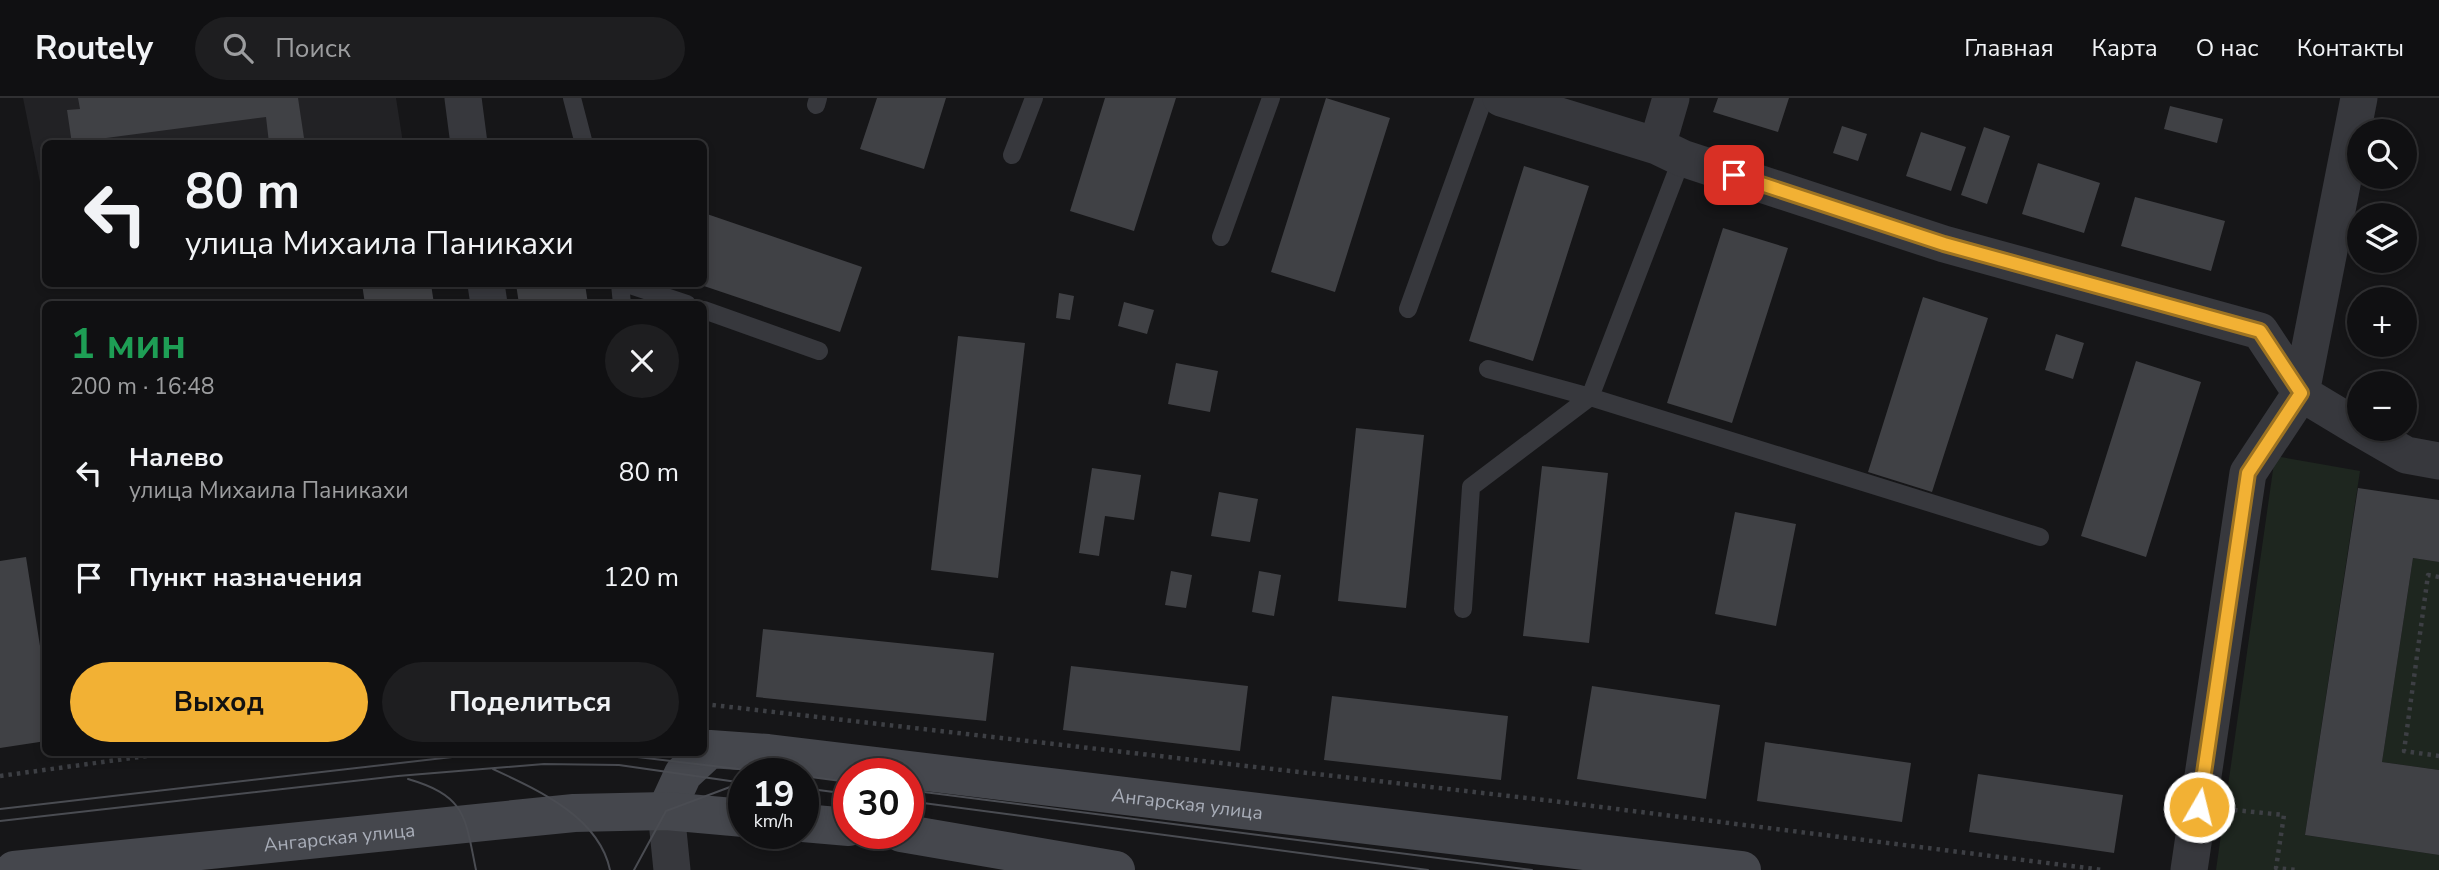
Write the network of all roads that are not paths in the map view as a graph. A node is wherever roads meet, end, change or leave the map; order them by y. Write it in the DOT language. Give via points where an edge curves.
graph roads {
  1 [pos="463,98"];
  2 [pos="572,98"];
  3 [pos="1034,98"];
  4 [pos="1271,98"];
  5 [pos="1484,98"];
  6 [pos="1501,98"];
  7 [pos="1671,98"];
  8 [pos="2360,98"];
  9 [pos="468,140"];
  10 [pos="583,140"];
  11 [pos="1670,152"];
  12 [pos="1012,155"];
  13 [pos="1221,237"];
  14 [pos="636,287"];
  15 [pos="678,301"];
  16 [pos="1408,309"];
  17 [pos="707,311"];
  18 [pos="819,351"];
  19 [pos="1488,369"];
  20 [pos="2301,393"];
  21 [pos="1590,397"];
  22 [pos="2347,420"];
  23 [pos="2382,441"];
  24 [pos="2439,461"];
  25 [pos="2040,537"];
  26 [pos="1463,610"];
  27 [pos="693,756"];
  28 [pos="707,756"];
  29 [pos="666,811"];
  30 [pos="728,817"];
  31 [pos="924,837"];
  32 [pos="1599,861"];
  33 [pos="1100,869"];
  34 [pos="14,870"];
  35 [pos="672,870"];
  36 [pos="1742,870"];
  37 [pos="2189,870"];
  1 -- 9 [label="street"];
  2 -- 10 [label="lane"];
  3 -- 12 [label="lane"];
  4 -- 13 [label="lane"];
  5 -- 16 [label="lane"];
  6 -- 11 [label="street"];
  7 -- 11 [label="street"];
  8 -- 20 [label="street"];
  11 -- 20 [label="street" via="1944,244 2260,331"];
  11 -- 21 [label="lane"];
  14 -- 15 [label="lane"];
  17 -- 18 [label="lane"];
  19 -- 21 [label="lane"];
  20 -- 22 [label="street"];
  20 -- 37 [label="street" via="2248,473"];
  21 -- 25 [label="lane"];
  21 -- 26 [label="lane" via="1471,487"];
  23 -- 24 [label="street" via="2406,455"];
  27 -- 29 [label="main road, Ангарская улица"];
  28 -- 32 [label="main road, Ангарская улица" via="782,754"];
  29 -- 30 [label="main road, Ангарская улица"];
  29 -- 34 [label="main road, Ангарская улица" via="574,813"];
  29 -- 35 [label="street"];
  31 -- 33 [label="main road"];
  32 -- 36 [label="main road, Ангарская улица"];
}
